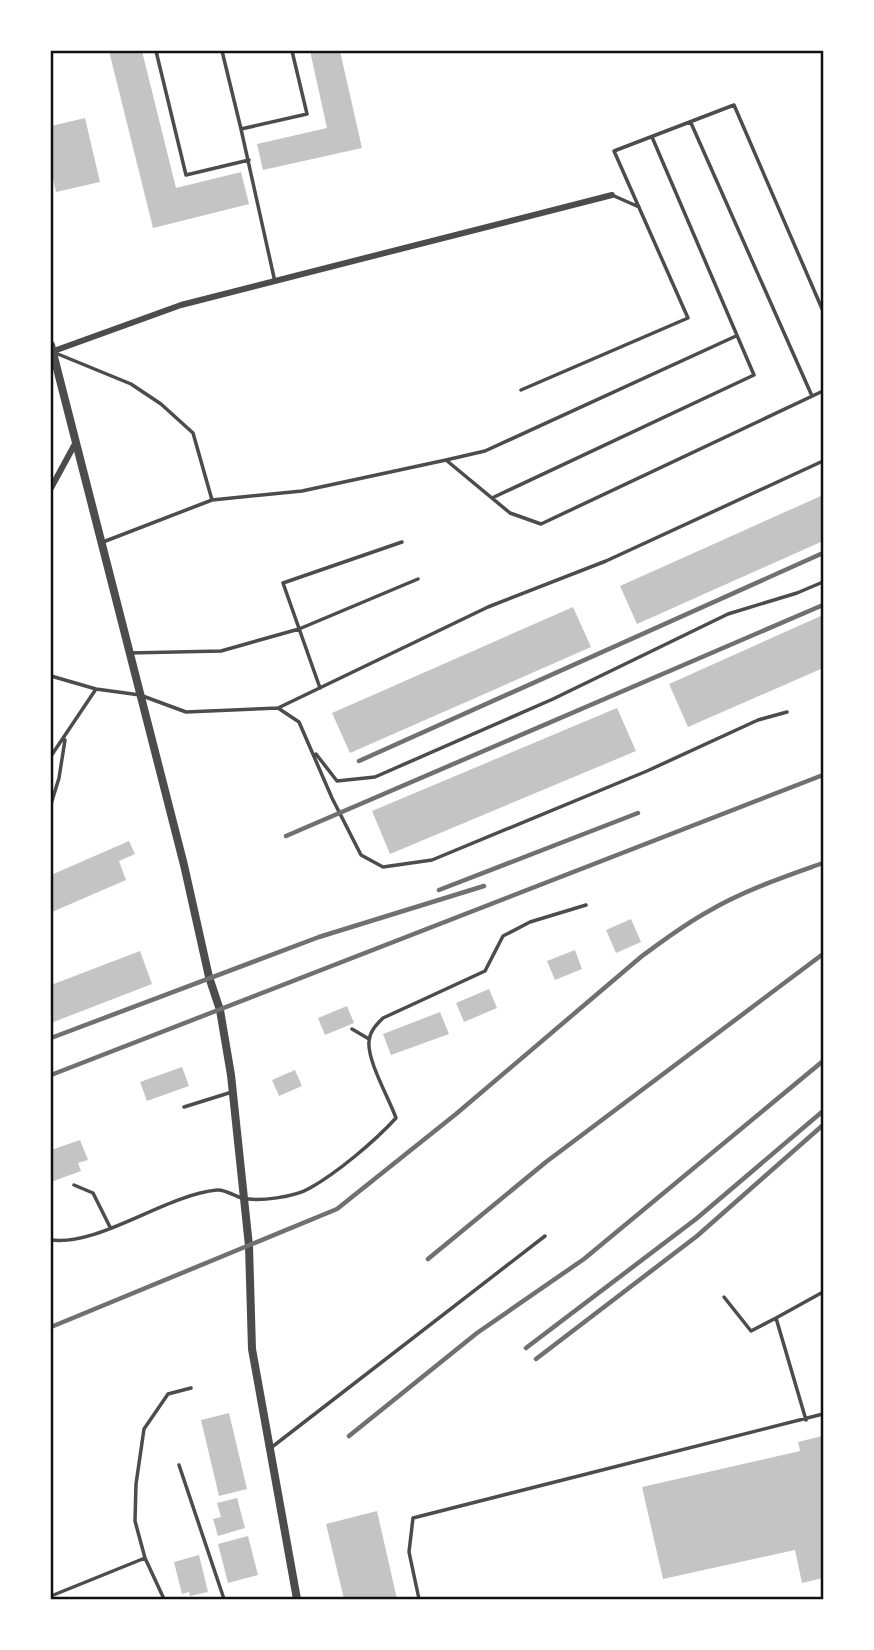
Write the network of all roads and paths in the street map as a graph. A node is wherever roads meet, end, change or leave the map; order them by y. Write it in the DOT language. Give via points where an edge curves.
graph roads {
  1 [pos="156,51"];
  2 [pos="222,51"];
  3 [pos="292,51"];
  4 [pos="691,122"];
  5 [pos="242,129"];
  6 [pos="652,137"];
  7 [pos="249,160"];
  8 [pos="612,195"];
  9 [pos="639,206"];
  10 [pos="275,283"];
  11 [pos="823,311"];
  12 [pos="737,336"];
  13 [pos="51,349"];
  14 [pos="521,390"];
  15 [pos="823,391"];
  16 [pos="812,396"];
  17 [pos="76,442"];
  18 [pos="446,460"];
  19 [pos="823,461"];
  20 [pos="51,488"];
  21 [pos="492,498"];
  22 [pos="212,500"];
  23 [pos="101,542"];
  24 [pos="402,542"];
  25 [pos="418,579"];
  26 [pos="823,582"];
  27 [pos="299,629"];
  28 [pos="129,653"];
  29 [pos="51,676"];
  30 [pos="320,688"];
  31 [pos="96,689"];
  32 [pos="140,695"];
  33 [pos="278,708"];
  34 [pos="787,712"];
  35 [pos="65,738"];
  36 [pos="312,750"];
  37 [pos="51,756"];
  38 [pos="51,804"];
  39 [pos="586,905"];
  40 [pos="352,1029"];
  41 [pos="369,1039"];
  42 [pos="232,1092"];
  43 [pos="184,1107"];
  44 [pos="74,1185"];
  45 [pos="244,1199"];
  46 [pos="110,1227"];
  47 [pos="545,1236"];
  48 [pos="51,1240"];
  49 [pos="823,1292"];
  50 [pos="724,1297"];
  51 [pos="776,1318"];
  52 [pos="191,1388"];
  53 [pos="823,1414"];
  54 [pos="806,1420"];
  55 [pos="269,1449"];
  56 [pos="179,1465"];
  57 [pos="145,1558"];
  58 [pos="51,1596"];
  59 [pos="164,1599"];
  60 [pos="224,1599"];
  61 [pos="297,1599"];
  62 [pos="419,1599"];
  1 -- 7 [label="lane" via="186,175"];
  2 -- 5 [label="lane"];
  3 -- 5 [label="lane" via="307,114"];
  4 -- 6 [label="lane"];
  4 -- 11 [label="lane" via="734,105"];
  4 -- 16 [label="lane"];
  5 -- 7 [label="lane"];
  6 -- 9 [label="lane" via="614,151"];
  6 -- 12 [label="lane"];
  7 -- 10 [label="lane"];
  8 -- 9 [label="lane"];
  8 -- 10 [label="street"];
  9 -- 14 [label="lane" via="688,318"];
  10 -- 13 [label="street" via="181,305"];
  12 -- 18 [label="lane" via="485,451"];
  12 -- 21 [label="lane" via="754,375"];
  13 -- 17 [label="street"];
  13 -- 22 [label="lane" via="131,384 193,433"];
  15 -- 16 [label="lane"];
  16 -- 21 [label="lane" via="541,524 510,513"];
  17 -- 20 [label="street"];
  17 -- 23 [label="street"];
  18 -- 21 [label="lane"];
  18 -- 22 [label="lane" via="302,491"];
  19 -- 30 [label="lane" via="606,561 488,607"];
  22 -- 23 [label="lane"];
  23 -- 28 [label="street"];
  24 -- 27 [label="lane" via="283,583"];
  25 -- 27 [label="lane"];
  26 -- 36 [label="lane" via="728,614 553,699 376,777 337,781"];
  27 -- 28 [label="lane" via="221,651"];
  27 -- 30 [label="lane"];
  28 -- 32 [label="street"];
  29 -- 31 [label="lane"];
  30 -- 33 [label="lane"];
  31 -- 32 [label="lane"];
  31 -- 35 [label="lane"];
  32 -- 33 [label="lane" via="186,712"];
  32 -- 42 [label="street" via="220,1010"];
  33 -- 36 [label="lane" via="299,722"];
  34 -- 36 [label="lane" via="758,720 432,860 383,867 361,855"];
  35 -- 37 [label="lane"];
  35 -- 38 [label="lane"];
  39 -- 41 [label="lane" via="530,922 503,936 485,971 383,1018"];
  40 -- 41 [label="lane"];
  41 -- 45 [label="lane" via="370,1054 397,1118 377,1139 309,1189 285,1197"];
  42 -- 43 [label="lane"];
  42 -- 45 [label="street"];
  44 -- 46 [label="lane" via="93,1193"];
  45 -- 46 [label="lane" via="220,1189 160,1206"];
  45 -- 55 [label="street" via="252,1349"];
  46 -- 48 [label="lane" via="76,1240"];
  47 -- 55 [label="lane"];
  49 -- 51 [label="lane"];
  50 -- 51 [label="lane" via="751,1331"];
  51 -- 54 [label="lane"];
  52 -- 57 [label="lane" via="168,1394 144,1429 135,1521"];
  53 -- 54 [label="lane"];
  54 -- 62 [label="lane" via="413,1518 409,1552"];
  55 -- 61 [label="street"];
  56 -- 60 [label="lane"];
  57 -- 58 [label="lane"];
  57 -- 59 [label="lane"];
}
